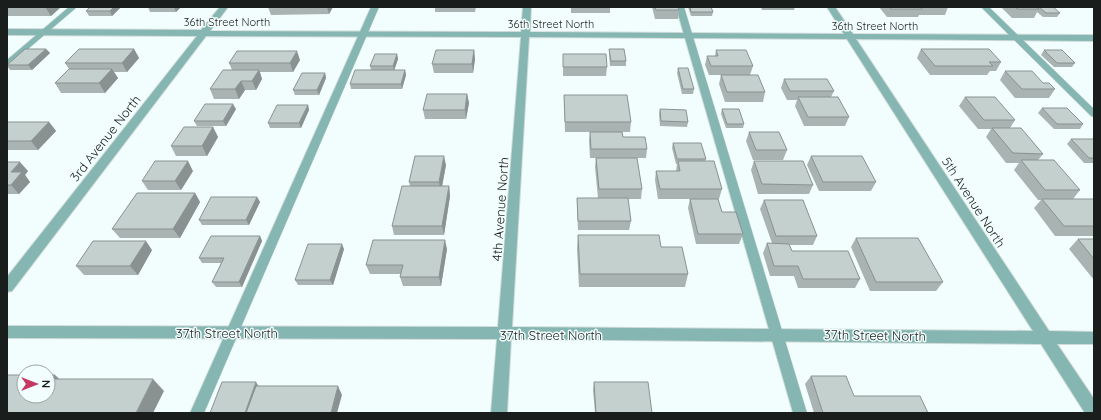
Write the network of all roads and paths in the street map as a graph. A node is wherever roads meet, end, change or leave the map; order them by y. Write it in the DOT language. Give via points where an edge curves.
graph roads {
  1 [pos="73,7"];
  2 [pos="224,7"];
  3 [pos="375,7"];
  4 [pos="527,7"];
  5 [pos="680,7"];
  6 [pos="831,7"];
  7 [pos="985,7"];
  8 [pos="7,32"];
  9 [pos="43,32"];
  10 [pos="204,33"];
  11 [pos="364,34"];
  12 [pos="525,35"];
  13 [pos="688,36"];
  14 [pos="850,37"];
  15 [pos="1017,38"];
  16 [pos="1094,38"];
  17 [pos="7,64"];
  18 [pos="1094,114"];
  19 [pos="7,287"];
  20 [pos="7,332"];
  21 [pos="231,333"];
  22 [pos="777,334"];
  23 [pos="505,335"];
  24 [pos="1045,338"];
  25 [pos="1094,338"];
  26 [pos="197,413"];
  27 [pos="499,413"];
  28 [pos="800,413"];
  29 [pos="1094,413"];
  1 -- 9 [label="lane"];
  2 -- 10 [label="street, 3rd Avenue North"];
  3 -- 11 [label="lane"];
  4 -- 12 [label="street, 4th Avenue North"];
  5 -- 13 [label="lane"];
  6 -- 14 [label="street, 5th Avenue North"];
  7 -- 15 [label="lane"];
  8 -- 9 [label="street, 36th Street North"];
  9 -- 10 [label="street, 36th Street North"];
  9 -- 17 [label="lane"];
  10 -- 11 [label="street, 36th Street North"];
  10 -- 19 [label="street, 3rd Avenue North"];
  11 -- 12 [label="street, 36th Street North"];
  11 -- 21 [label="lane"];
  12 -- 13 [label="street, 36th Street North"];
  12 -- 23 [label="street, 4th Avenue North"];
  13 -- 14 [label="street, 36th Street North"];
  13 -- 22 [label="lane"];
  14 -- 15 [label="street, 36th Street North"];
  14 -- 24 [label="street, 5th Avenue North"];
  15 -- 16 [label="street, 36th Street North"];
  15 -- 18 [label="lane"];
  20 -- 21 [label="street, 37th Street North"];
  21 -- 23 [label="street, 37th Street North"];
  21 -- 26 [label="lane"];
  22 -- 23 [label="street, 37th Street North"];
  22 -- 24 [label="street, 37th Street North"];
  22 -- 28 [label="lane"];
  23 -- 27 [label="street, 4th Avenue North"];
  24 -- 25 [label="street, 37th Street North"];
  24 -- 29 [label="street, 5th Avenue North"];
}
